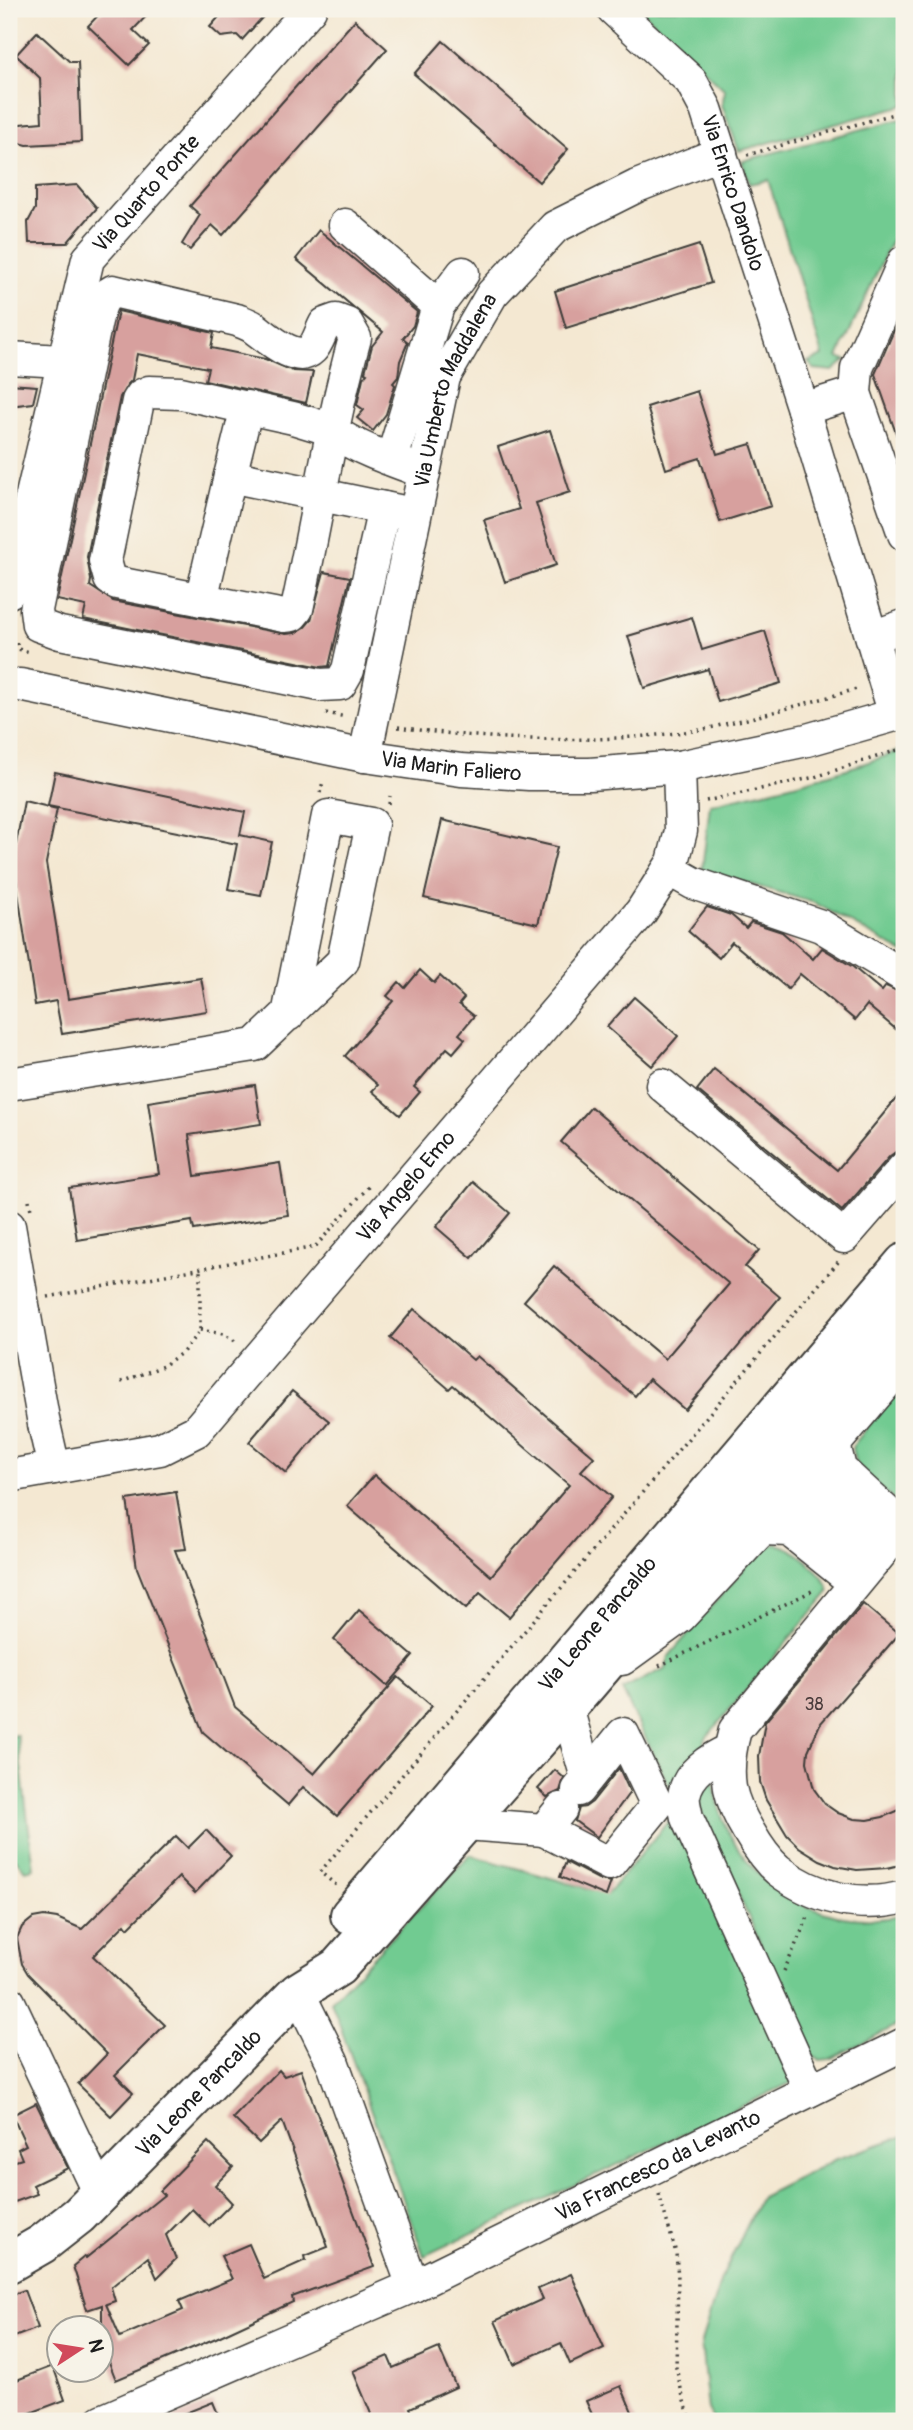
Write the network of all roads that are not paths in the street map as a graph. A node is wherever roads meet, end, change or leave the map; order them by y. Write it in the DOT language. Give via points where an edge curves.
graph roads {
  1 [pos="310,9"];
  2 [pos="612,9"];
  3 [pos="730,155"];
  4 [pos="345,225"];
  5 [pos="904,261"];
  6 [pos="463,273"];
  7 [pos="438,306"];
  8 [pos="9,358"];
  9 [pos="62,361"];
  10 [pos="855,393"];
  11 [pos="247,407"];
  12 [pos="803,409"];
  13 [pos="333,432"];
  14 [pos="391,459"];
  15 [pos="424,472"];
  16 [pos="230,476"];
  17 [pos="320,495"];
  18 [pos="384,508"];
  19 [pos="415,514"];
  20 [pos="904,534"];
  21 [pos="9,592"];
  22 [pos="201,600"];
  23 [pos="904,626"];
  24 [pos="872,637"];
  25 [pos="9,685"];
  26 [pos="901,714"];
  27 [pos="365,756"];
  28 [pos="679,767"];
  29 [pos="670,870"];
  30 [pos="904,976"];
  31 [pos="288,1015"];
  32 [pos="9,1084"];
  33 [pos="662,1085"];
  34 [pos="904,1168"];
  35 [pos="9,1226"];
  36 [pos="904,1263"];
  37 [pos="904,1314"];
  38 [pos="904,1362"];
  39 [pos="834,1444"];
  40 [pos="54,1468"];
  41 [pos="9,1476"];
  42 [pos="799,1485"];
  43 [pos="762,1529"];
  44 [pos="884,1542"];
  45 [pos="577,1697"];
  46 [pos="730,1750"];
  47 [pos="465,1824"];
  48 [pos="904,1897"];
  49 [pos="298,1992"];
  50 [pos="9,2002"];
  51 [pos="904,2044"];
  52 [pos="810,2090"];
  53 [pos="100,2194"];
  54 [pos="9,2263"];
  55 [pos="413,2286"];
  56 [pos="102,2421"];
  1 -- 9 [label="street, Via Quarto Ponte" via="88,259"];
  2 -- 3 [label="street, Via Enrico Dandolo" via="691,81"];
  3 -- 12 [label="street, Via Enrico Dandolo"];
  3 -- 15 [label="street, Via Umberto Maddalena" via="637,186 555,228 492,293 444,377"];
  4 -- 7 [label="street"];
  5 -- 10 [label="street" via="857,368"];
  6 -- 7 [label="street"];
  7 -- 14 [label="street"];
  8 -- 9 [label="street"];
  9 -- 21 [label="street, Via Quarto Ponte"];
  10 -- 12 [label="street"];
  10 -- 20 [label="street"];
  11 -- 13 [label="street"];
  11 -- 16 [label="street"];
  11 -- 22 [label="street" via="159,391 142,395 138,401 107,572 110,579 130,587"];
  12 -- 24 [label="street, Via Enrico Dandolo"];
  13 -- 14 [label="street"];
  13 -- 17 [label="street"];
  13 -- 18 [label="street" via="355,338 347,324 336,320 325,324 315,347 297,353 237,320 113,291 106,295 96,321 36,610 38,625 306,682 340,684 348,670"];
  14 -- 15 [label="street"];
  15 -- 19 [label="street, Via Umberto Maddalena"];
  16 -- 17 [label="street"];
  16 -- 22 [label="street"];
  17 -- 18 [label="street"];
  17 -- 22 [label="street" via="297,609 292,615"];
  18 -- 19 [label="street"];
  19 -- 27 [label="street, Via Umberto Maddalena"];
  23 -- 24 [label="street"];
  24 -- 26 [label="street, Via Enrico Dandolo"];
  25 -- 27 [label="street, Via Marin Faliero"];
  26 -- 28 [label="street, Via Marin Faliero"];
  27 -- 28 [label="street, Via Marin Faliero" via="529,774"];
  28 -- 29 [label="street, Via Angelo Emo" via="681,831"];
  29 -- 30 [label="street" via="693,883 821,926"];
  29 -- 40 [label="street, Via Angelo Emo" via="641,912 196,1431 160,1449"];
  31 -- 31 [label="street" via="342,961 372,824 328,816"];
  31 -- 32 [label="street" via="254,1045"];
  33 -- 34 [label="street" via="844,1237"];
  35 -- 40 [label="street"];
  36 -- 49 [label="main road, Via Leone Pancaldo" via="352,1912 321,1950"];
  37 -- 45 [label="main road, Via Leone Pancaldo"];
  38 -- 39 [label="street"];
  39 -- 42 [label="street"];
  39 -- 44 [label="street" via="840,1469"];
  40 -- 41 [label="street, Via Angelo Emo"];
  42 -- 43 [label="street"];
  42 -- 44 [label="street"];
  43 -- 44 [label="street"];
  43 -- 45 [label="street" via="680,1617"];
  44 -- 46 [label="street" via="735,1730"];
  45 -- 47 [label="main road, Via Leone Pancaldo"];
  45 -- 47 [label="street" via="568,1802"];
  46 -- 48 [label="street" via="730,1788 740,1818 778,1870 837,1900 885,1903"];
  46 -- 52 [label="street" via="710,1759 690,1780 684,1796 687,1818"];
  47 -- 49 [label="main road, Via Leone Pancaldo" via="338,1967"];
  49 -- 53 [label="main road, Via Leone Pancaldo"];
  49 -- 55 [label="street" via="332,2061"];
  50 -- 53 [label="street"];
  51 -- 52 [label="street, Via Francesco da Levanto"];
  52 -- 55 [label="street, Via Francesco da Levanto"];
  53 -- 54 [label="main road, Via Leone Pancaldo" via="42,2244"];
  55 -- 56 [label="street, Via Francesco da Levanto"];
}
